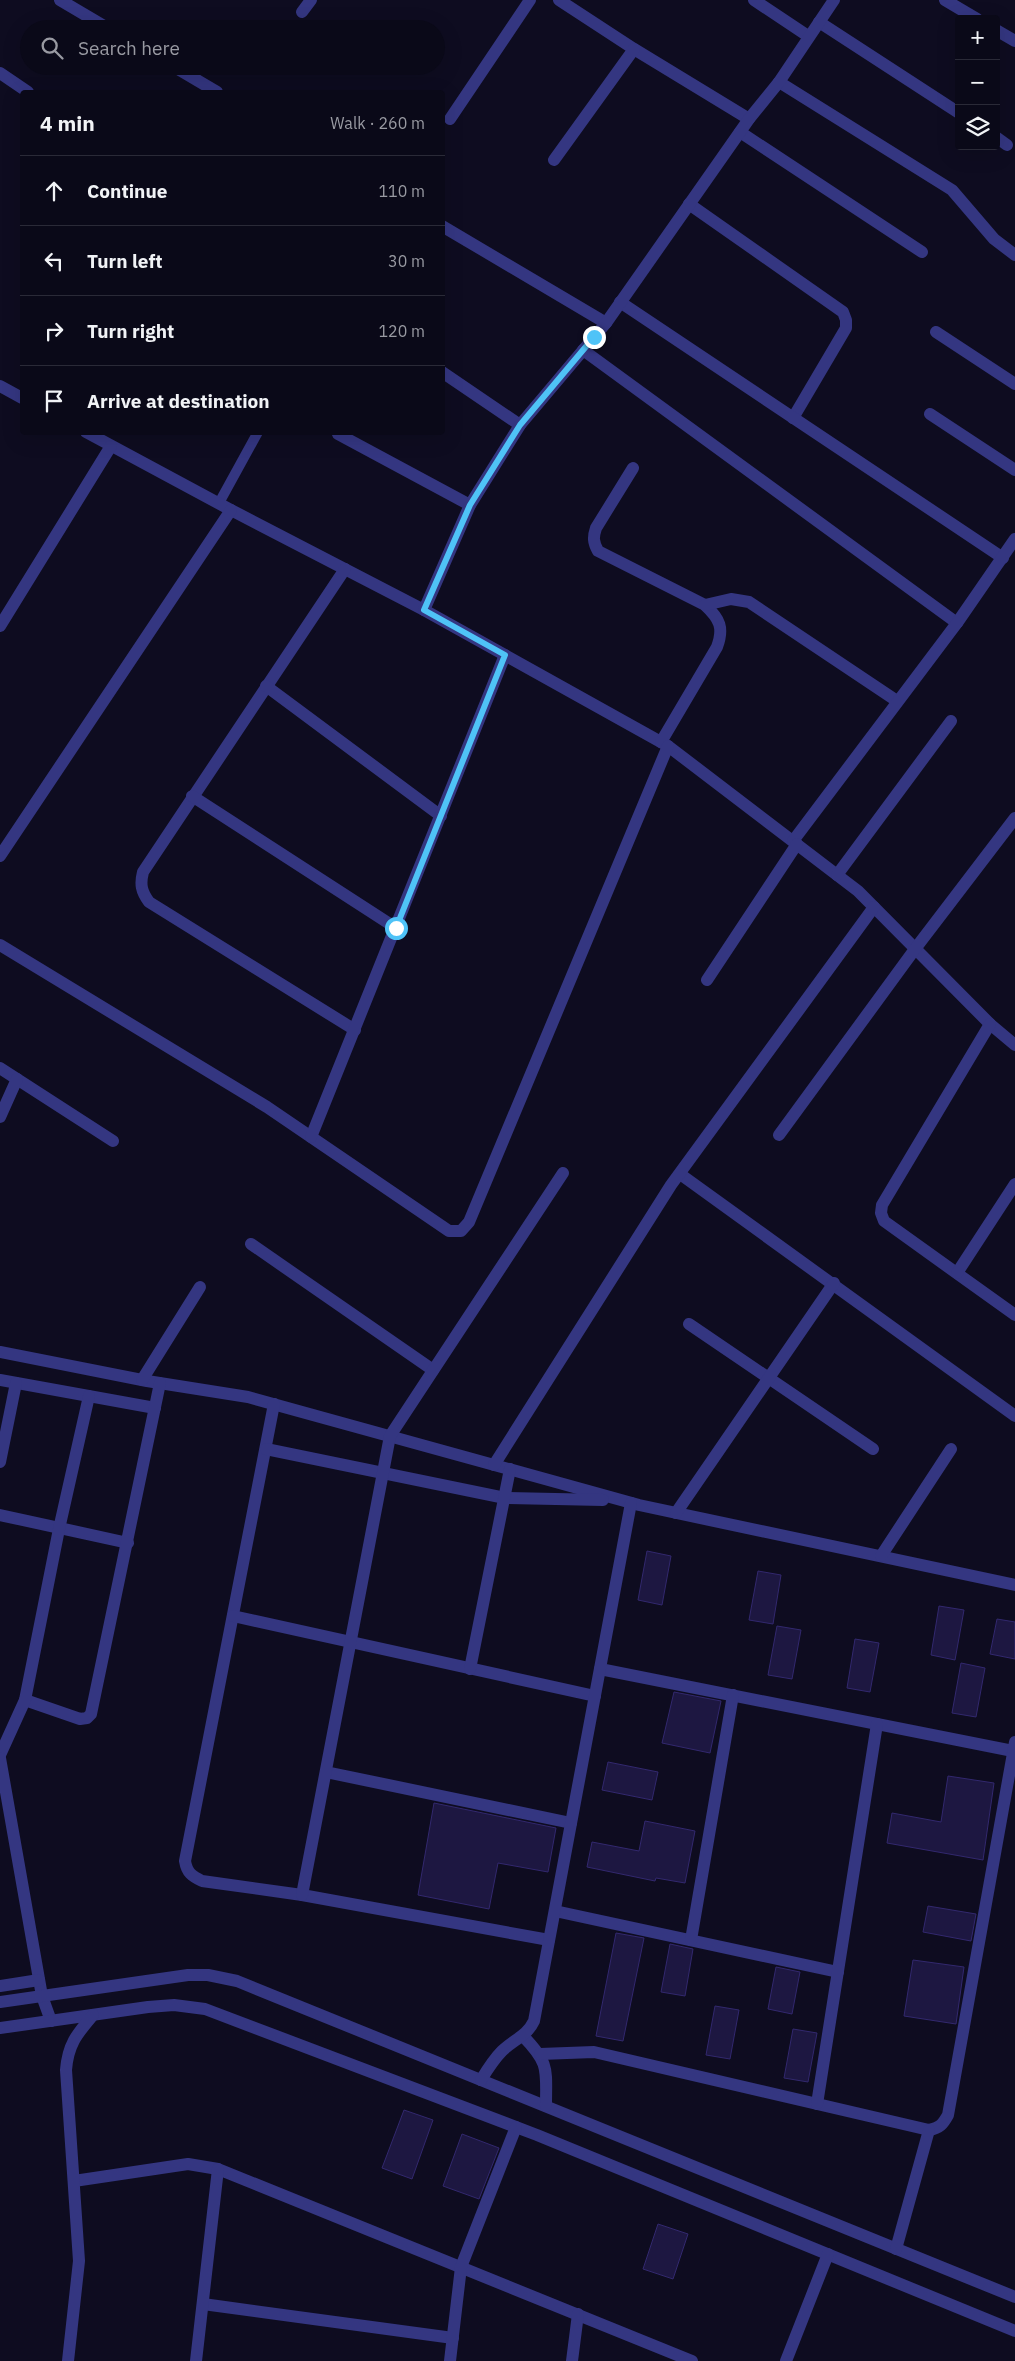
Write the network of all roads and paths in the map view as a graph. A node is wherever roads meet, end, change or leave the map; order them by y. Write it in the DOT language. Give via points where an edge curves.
graph roads {
  1 [pos="60,0"];
  2 [pos="311,0"];
  3 [pos="530,0"];
  4 [pos="559,0"];
  5 [pos="754,0"];
  6 [pos="834,0"];
  7 [pos="945,0"];
  8 [pos="302,12"];
  9 [pos="970,15"];
  10 [pos="94,20"];
  11 [pos="819,22"];
  12 [pos="1000,32"];
  13 [pos="808,36"];
  14 [pos="1015,41"];
  15 [pos="634,49"];
  16 [pos="0,73"];
  17 [pos="188,75"];
  18 [pos="779,82"];
  19 [pos="25,90"];
  20 [pos="214,90"];
  21 [pos="955,110"];
  22 [pos="450,119"];
  23 [pos="749,119"];
  24 [pos="740,132"];
  25 [pos="1000,140"];
  26 [pos="1007,144"];
  27 [pos="554,160"];
  28 [pos="689,204"];
  29 [pos="445,228"];
  30 [pos="922,252"];
  31 [pos="1015,255"];
  32 [pos="620,302"];
  33 [pos="606,323"];
  34 [pos="936,332"];
  35 [pos="583,350"];
  36 [pos="445,374"];
  37 [pos="1015,384"];
  38 [pos="0,386"];
  39 [pos="20,395"];
  40 [pos="930,414"];
  41 [pos="794,418"];
  42 [pos="520,425"];
  43 [pos="91,435"];
  44 [pos="256,435"];
  45 [pos="340,435"];
  46 [pos="111,446"];
  47 [pos="633,468"];
  48 [pos="1015,470"];
  49 [pos="218,504"];
  50 [pos="470,505"];
  51 [pos="231,510"];
  52 [pos="1015,539"];
  53 [pos="1003,558"];
  54 [pos="345,569"];
  55 [pos="705,605"];
  56 [pos="424,610"];
  57 [pos="957,623"];
  58 [pos="0,626"];
  59 [pos="505,655"];
  60 [pos="266,686"];
  61 [pos="897,701"];
  62 [pos="951,720"];
  63 [pos="664,744"];
  64 [pos="192,796"];
  65 [pos="441,816"];
  66 [pos="1015,818"];
  67 [pos="795,842"];
  68 [pos="0,856"];
  69 [pos="837,875"];
  70 [pos="874,907"];
  71 [pos="396,928"];
  72 [pos="0,945"];
  73 [pos="916,949"];
  74 [pos="707,980"];
  75 [pos="990,1024"];
  76 [pos="355,1030"];
  77 [pos="1015,1045"];
  78 [pos="0,1068"];
  79 [pos="17,1079"];
  80 [pos="0,1117"];
  81 [pos="779,1135"];
  82 [pos="311,1137"];
  83 [pos="113,1141"];
  84 [pos="563,1173"];
  85 [pos="680,1174"];
  86 [pos="1015,1184"];
  87 [pos="251,1244"];
  88 [pos="957,1273"];
  89 [pos="834,1283"];
  90 [pos="200,1288"];
  91 [pos="1015,1315"];
  92 [pos="689,1324"];
  93 [pos="0,1352"];
  94 [pos="433,1370"];
  95 [pos="769,1378"];
  96 [pos="0,1380"];
  97 [pos="142,1380"];
  98 [pos="160,1382"];
  99 [pos="16,1383"];
  100 [pos="89,1396"];
  101 [pos="274,1404"];
  102 [pos="155,1408"];
  103 [pos="1015,1416"];
  104 [pos="390,1436"];
  105 [pos="266,1449"];
  106 [pos="873,1449"];
  107 [pos="951,1449"];
  108 [pos="0,1462"];
  109 [pos="494,1465"];
  110 [pos="510,1470"];
  111 [pos="383,1473"];
  112 [pos="505,1498"];
  113 [pos="627,1502"];
  114 [pos="676,1513"];
  115 [pos="0,1514"];
  116 [pos="59,1529"];
  117 [pos="128,1543"];
  118 [pos="881,1556"];
  119 [pos="1015,1585"];
  120 [pos="233,1616"];
  121 [pos="350,1643"];
  122 [pos="470,1669"];
  123 [pos="600,1669"];
  124 [pos="732,1695"];
  125 [pos="595,1696"];
  126 [pos="25,1700"];
  127 [pos="877,1724"];
  128 [pos="1014,1746"];
  129 [pos="0,1756"];
  130 [pos="326,1772"];
  131 [pos="571,1823"];
  132 [pos="302,1895"];
  133 [pos="555,1911"];
  134 [pos="549,1940"];
  135 [pos="691,1940"];
  136 [pos="838,1972"];
  137 [pos="39,1980"];
  138 [pos="0,1986"];
  139 [pos="42,1996"];
  140 [pos="0,2002"];
  141 [pos="93,2014"];
  142 [pos="51,2021"];
  143 [pos="0,2028"];
  144 [pos="523,2036"];
  145 [pos="540,2054"];
  146 [pos="481,2080"];
  147 [pos="817,2104"];
  148 [pos="546,2106"];
  149 [pos="516,2127"];
  150 [pos="930,2130"];
  151 [pos="218,2169"];
  152 [pos="74,2181"];
  153 [pos="896,2249"];
  154 [pos="828,2254"];
  155 [pos="461,2267"];
  156 [pos="1015,2297"];
  157 [pos="203,2304"];
  158 [pos="578,2314"];
  159 [pos="1015,2331"];
  160 [pos="453,2338"];
  161 [pos="68,2361"];
  162 [pos="196,2361"];
  163 [pos="450,2361"];
  164 [pos="572,2361"];
  165 [pos="692,2361"];
  166 [pos="786,2361"];
  1 -- 10 [label="street"];
  2 -- 8 [label="street"];
  3 -- 22 [label="street"];
  4 -- 15 [label="street"];
  5 -- 13 [label="street"];
  6 -- 11 [label="street"];
  7 -- 9 [label="street"];
  11 -- 13 [label="street"];
  11 -- 21 [label="street"];
  12 -- 14 [label="street"];
  13 -- 18 [label="street"];
  15 -- 23 [label="street"];
  15 -- 27 [label="street"];
  16 -- 19 [label="street"];
  17 -- 20 [label="street"];
  18 -- 23 [label="street"];
  18 -- 31 [label="street" via="952,190 994,239"];
  23 -- 24 [label="street"];
  24 -- 28 [label="street"];
  24 -- 30 [label="street"];
  25 -- 26 [label="street"];
  28 -- 32 [label="street"];
  28 -- 41 [label="street" via="843,312 846,328"];
  29 -- 33 [label="street"];
  32 -- 33 [label="street"];
  32 -- 41 [label="street"];
  33 -- 35 [label="street"];
  34 -- 37 [label="street"];
  35 -- 42 [label="street"];
  35 -- 57 [label="street"];
  36 -- 42 [label="street"];
  38 -- 39 [label="street"];
  40 -- 48 [label="street"];
  41 -- 53 [label="street"];
  42 -- 50 [label="street"];
  43 -- 46 [label="street"];
  44 -- 49 [label="lane"];
  45 -- 50 [label="street"];
  46 -- 49 [label="street"];
  46 -- 58 [label="street"];
  47 -- 55 [label="street" via="596,528 594,545 598,551"];
  49 -- 51 [label="street"];
  50 -- 56 [label="street"];
  51 -- 54 [label="street"];
  51 -- 68 [label="street"];
  52 -- 53 [label="street"];
  53 -- 57 [label="street"];
  54 -- 56 [label="street"];
  54 -- 60 [label="street"];
  55 -- 61 [label="street" via="731,599 749,602"];
  55 -- 63 [label="street" via="714,614 721,635"];
  56 -- 59 [label="street"];
  57 -- 61 [label="street"];
  59 -- 63 [label="street"];
  59 -- 65 [label="street"];
  60 -- 64 [label="street"];
  60 -- 65 [label="street"];
  61 -- 67 [label="street"];
  62 -- 69 [label="street"];
  63 -- 67 [label="street"];
  63 -- 82 [label="street" via="469,1222 461,1231 449,1231"];
  64 -- 71 [label="street"];
  64 -- 76 [label="street" via="143,872 140,883 149,902"];
  65 -- 71 [label="street"];
  66 -- 73 [label="street"];
  67 -- 69 [label="street"];
  67 -- 74 [label="street"];
  69 -- 70 [label="street"];
  70 -- 73 [label="street"];
  70 -- 85 [label="street"];
  71 -- 76 [label="street"];
  72 -- 82 [label="street"];
  73 -- 75 [label="street"];
  73 -- 81 [label="street"];
  75 -- 77 [label="street"];
  75 -- 88 [label="street" via="882,1205 884,1221"];
  76 -- 82 [label="street"];
  78 -- 79 [label="street"];
  79 -- 80 [label="street"];
  79 -- 83 [label="street"];
  84 -- 94 [label="street"];
  85 -- 89 [label="street"];
  85 -- 109 [label="street"];
  86 -- 88 [label="street"];
  87 -- 94 [label="street"];
  88 -- 91 [label="street"];
  89 -- 95 [label="street"];
  89 -- 103 [label="street"];
  90 -- 97 [label="street"];
  92 -- 95 [label="street"];
  93 -- 97 [label="street"];
  94 -- 104 [label="street"];
  95 -- 106 [label="street"];
  95 -- 114 [label="street"];
  96 -- 99 [label="street"];
  97 -- 98 [label="street"];
  98 -- 101 [label="street" via="232,1393"];
  98 -- 102 [label="street"];
  99 -- 100 [label="street"];
  99 -- 108 [label="street"];
  100 -- 102 [label="street"];
  100 -- 116 [label="street"];
  101 -- 104 [label="street"];
  101 -- 105 [label="street"];
  102 -- 117 [label="street"];
  104 -- 109 [label="street"];
  104 -- 111 [label="street"];
  105 -- 111 [label="street"];
  105 -- 120 [label="street"];
  107 -- 118 [label="street"];
  109 -- 110 [label="street"];
  110 -- 112 [label="street"];
  110 -- 113 [label="street"];
  111 -- 112 [label="street"];
  111 -- 121 [label="street"];
  112 -- 113 [label="street"];
  112 -- 122 [label="street"];
  113 -- 114 [label="street"];
  113 -- 123 [label="street"];
  114 -- 118 [label="street"];
  115 -- 116 [label="street"];
  116 -- 117 [label="street"];
  116 -- 126 [label="street"];
  117 -- 126 [label="street" via="91,1714 80,1719"];
  118 -- 119 [label="street"];
  120 -- 121 [label="street"];
  120 -- 132 [label="street" via="185,1861 187,1870 202,1880"];
  121 -- 122 [label="street"];
  121 -- 130 [label="street"];
  122 -- 125 [label="street"];
  123 -- 124 [label="street"];
  123 -- 125 [label="street"];
  124 -- 127 [label="street"];
  124 -- 135 [label="street"];
  125 -- 131 [label="street"];
  126 -- 129 [label="street"];
  127 -- 128 [label="street"];
  127 -- 136 [label="street"];
  128 -- 150 [label="street" via="948,2115 944,2124"];
  129 -- 137 [label="street"];
  130 -- 131 [label="street"];
  130 -- 132 [label="street"];
  131 -- 133 [label="street"];
  132 -- 134 [label="street"];
  133 -- 134 [label="street"];
  133 -- 135 [label="street"];
  134 -- 144 [label="street" via="534,2021"];
  135 -- 136 [label="street"];
  136 -- 147 [label="street"];
  137 -- 138 [label="street"];
  137 -- 139 [label="street"];
  139 -- 140 [label="street"];
  139 -- 142 [label="street"];
  139 -- 146 [label="street" via="188,1975 208,1975 237,1981"];
  141 -- 142 [label="street"];
  141 -- 149 [label="street" via="174,2005 205,2009"];
  141 -- 152 [label="street" via="73,2039 67,2053"];
  142 -- 143 [label="street"];
  144 -- 145 [label="street"];
  144 -- 146 [label="street" via="500,2053"];
  145 -- 147 [label="street" via="594,2052"];
  145 -- 148 [label="street" via="545,2064"];
  146 -- 148 [label="street"];
  147 -- 150 [label="street"];
  148 -- 153 [label="street"];
  149 -- 154 [label="street"];
  149 -- 155 [label="street"];
  150 -- 153 [label="street"];
  151 -- 152 [label="street" via="188,2164"];
  151 -- 155 [label="street"];
  151 -- 157 [label="street"];
  152 -- 161 [label="street" via="79,2261"];
  153 -- 156 [label="street"];
  154 -- 159 [label="street"];
  154 -- 166 [label="street"];
  155 -- 158 [label="street"];
  155 -- 160 [label="street"];
  157 -- 160 [label="street"];
  157 -- 162 [label="street"];
  158 -- 164 [label="street"];
  158 -- 165 [label="street"];
  160 -- 163 [label="street"];
}
